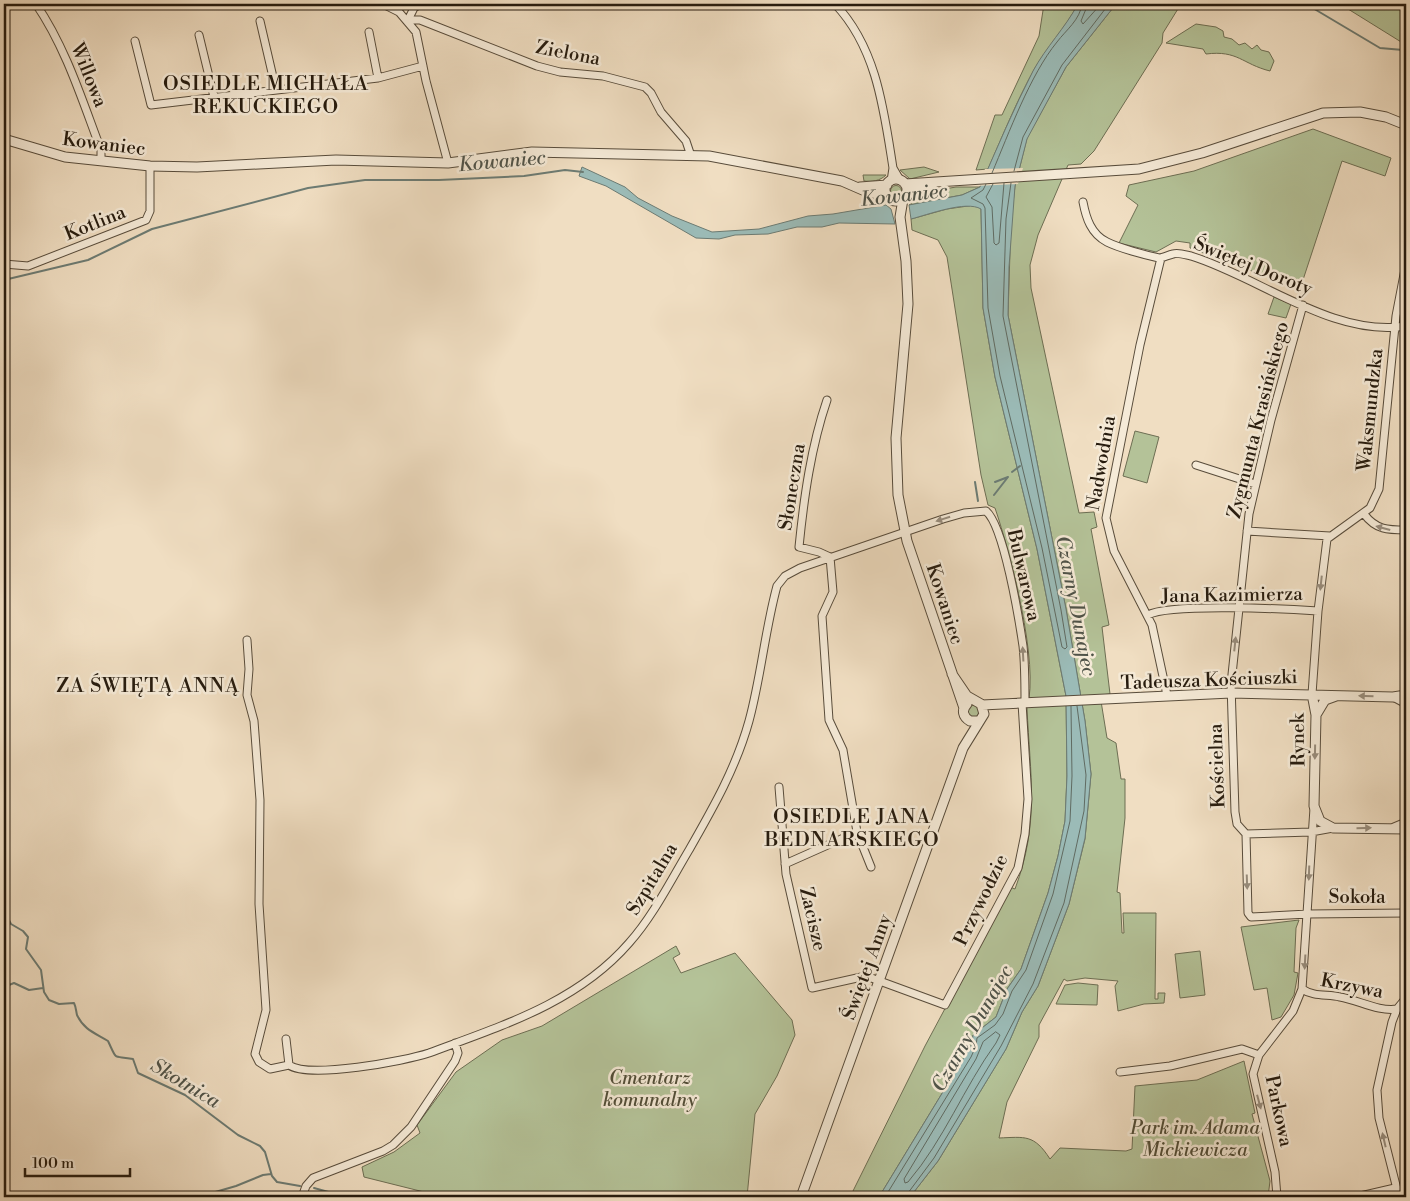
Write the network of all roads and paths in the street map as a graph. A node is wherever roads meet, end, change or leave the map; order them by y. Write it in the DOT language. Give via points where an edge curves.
graph roads {
  1 [pos="36,4"];
  2 [pos="383,4"];
  3 [pos="420,4"];
  4 [pos="835,4"];
  5 [pos="408,20"];
  6 [pos="260,22"];
  7 [pos="369,32"];
  8 [pos="199,35"];
  9 [pos="135,41"];
  10 [pos="423,66"];
  11 [pos="378,78"];
  12 [pos="276,90"];
  13 [pos="214,97"];
  14 [pos="1406,125"];
  15 [pos="4,139"];
  16 [pos="691,156"];
  17 [pos="101,161"];
  18 [pos="448,163"];
  19 [pos="150,166"];
  20 [pos="896,183"];
  21 [pos="935,183"];
  22 [pos="859,187"];
  23 [pos="904,197"];
  24 [pos="889,199"];
  25 [pos="1083,202"];
  26 [pos="900,217"];
  27 [pos="1161,258"];
  28 [pos="4,264"];
  29 [pos="1406,264"];
  30 [pos="1303,305"];
  31 [pos="1406,326"];
  32 [pos="1395,327"];
  33 [pos="828,400"];
  34 [pos="1196,466"];
  35 [pos="1255,484"];
  36 [pos="1364,514"];
  37 [pos="1406,530"];
  38 [pos="1247,531"];
  39 [pos="905,532"];
  40 [pos="1330,536"];
  41 [pos="830,557"];
  42 [pos="1239,609"];
  43 [pos="1318,611"];
  44 [pos="1148,615"];
  45 [pos="247,640"];
  46 [pos="952,674"];
  47 [pos="1231,693"];
  48 [pos="1312,694"];
  49 [pos="1406,695"];
  50 [pos="1167,696"];
  51 [pos="1339,696"];
  52 [pos="1393,697"];
  53 [pos="973,701"];
  54 [pos="1022,703"];
  55 [pos="1406,704"];
  56 [pos="982,705"];
  57 [pos="964,708"];
  58 [pos="1316,715"];
  59 [pos="981,718"];
  60 [pos="966,719"];
  61 [pos="964,748"];
  62 [pos="779,787"];
  63 [pos="1314,806"];
  64 [pos="1406,822"];
  65 [pos="1394,827"];
  66 [pos="1333,828"];
  67 [pos="1406,829"];
  68 [pos="856,832"];
  69 [pos="1311,832"];
  70 [pos="1246,834"];
  71 [pos="785,864"];
  72 [pos="871,867"];
  73 [pos="1406,913"];
  74 [pos="1308,914"];
  75 [pos="880,980"];
  76 [pos="1302,989"];
  77 [pos="1406,998"];
  78 [pos="1397,1009"];
  79 [pos="286,1039"];
  80 [pos="454,1043"];
  81 [pos="1259,1055"];
  82 [pos="289,1064"];
  83 [pos="1120,1072"];
  84 [pos="1395,1188"];
  85 [pos="302,1197"];
  86 [pos="801,1197"];
  87 [pos="1277,1197"];
  88 [pos="1356,1197"];
  89 [pos="1399,1197"];
  1 -- 17 [label="street, Willowa" via="52,27 101,150"];
  2 -- 5 [label="street, Zielona"];
  3 -- 5 [label="street"];
  4 -- 20 [label="street" via="860,39 877,79"];
  5 -- 10 [label="street, Zielona" via="419,40"];
  5 -- 16 [label="street, Zielona" via="420,20 537,66 603,76 645,87 686,141"];
  6 -- 12 [label="street"];
  7 -- 11 [label="street"];
  8 -- 13 [label="street"];
  9 -- 13 [label="street" via="151,105"];
  10 -- 11 [label="street"];
  10 -- 18 [label="street, Zielona"];
  11 -- 12 [label="street"];
  12 -- 13 [label="street"];
  14 -- 21 [label="street" via="1360,112 1323,113 1170,162 1128,170"];
  15 -- 17 [label="street, Kowaniec" via="50,154"];
  16 -- 18 [label="street, Kowaniec" via="532,152"];
  16 -- 22 [label="street, Kowaniec" via="738,160"];
  17 -- 19 [label="street, Kowaniec"];
  18 -- 19 [label="street, Kowaniec" via="336,160 197,167"];
  19 -- 28 [label="street, Kotlina" via="150,211 146,220 28,266"];
  20 -- 21 [label="street, Kowaniec"];
  20 -- 22 [label="street, Kowaniec"];
  20 -- 23 [label="street, Kowaniec"];
  20 -- 24 [label="street" via="886,192"];
  21 -- 23 [label="street"];
  22 -- 24 [label="street, Kowaniec"];
  23 -- 24 [label="street"];
  23 -- 26 [label="street, Kowaniec"];
  24 -- 26 [label="street, Kowaniec"];
  25 -- 27 [label="street, Świętej Doroty" via="1088,224 1106,242"];
  26 -- 39 [label="street, Kowaniec" via="908,304 896,464"];
  27 -- 30 [label="street, Świętej Doroty" via="1175,253 1191,256"];
  27 -- 44 [label="street, Nadwodnia" via="1140,345 1106,518 1114,551"];
  29 -- 32 [label="street, Waksmundzka"];
  30 -- 32 [label="street, Świętej Doroty" via="1359,325"];
  30 -- 35 [label="street, Zygmunta Krasińskiego"];
  31 -- 32 [label="street, Świętej Doroty"];
  32 -- 36 [label="street, Waksmundzka" via="1379,489 1374,504"];
  33 -- 41 [label="street, Słoneczna" via="817,428 799,547"];
  34 -- 35 [label="street"];
  35 -- 38 [label="street, Zygmunta Krasińskiego"];
  37 -- 36 [label="street, one-way" via="1376,527"];
  36 -- 40 [label="street, Waksmundzka"];
  38 -- 40 [label="street"];
  38 -- 42 [label="street, Zygmunta Krasińskiego"];
  39 -- 41 [label="street, Szpitalna"];
  39 -- 46 [label="street, Kowaniec"];
  54 -- 39 [label="street, Bulwarowa, one-way" via="1023,646 1006,558 992,515 986,511 964,513"];
  40 -- 43 [label="street, one-way" via="1326,543"];
  41 -- 68 [label="street" via="834,592 822,616 829,720 840,741"];
  41 -- 80 [label="street, Szpitalna" via="790,572 777,586 750,719 739,754 695,840 637,933 604,968 566,996 543,1009"];
  42 -- 43 [label="street, Jana Kazimierza"];
  42 -- 44 [label="street, Jana Kazimierza" via="1158,610"];
  47 -- 42 [label="street, Zygmunta Krasińskiego, one-way"];
  43 -- 48 [label="street"];
  44 -- 50 [label="street, Nadwodnia"];
  45 -- 82 [label="street, Szpitalna" via="247,695 254,721 260,800 260,904 266,1010 254,1054 270,1069"];
  46 -- 53 [label="street, Kowaniec"];
  46 -- 57 [label="street, Kowaniec"];
  47 -- 48 [label="street, Tadeusza Kościuszki"];
  47 -- 50 [label="street, Tadeusza Kościuszki"];
  47 -- 70 [label="street, Kościelna" via="1235,812 1237,824"];
  48 -- 51 [label="street, Rynek"];
  48 -- 58 [label="street, Rynek"];
  49 -- 52 [label="street, Rynek"];
  50 -- 54 [label="street, Tadeusza Kościuszki"];
  52 -- 51 [label="street, Rynek, one-way"];
  51 -- 58 [label="street" via="1325,700"];
  52 -- 55 [label="street, Rynek"];
  53 -- 56 [label="street"];
  53 -- 57 [label="street"];
  54 -- 56 [label="street, Tadeusza Kościuszki"];
  54 -- 59 [label="street, Tadeusza Kościuszki"];
  54 -- 75 [label="street, Przywodzie" via="1028,799 1018,868 946,1005"];
  56 -- 59 [label="street"];
  57 -- 60 [label="street"];
  58 -- 63 [label="street, Rynek, one-way"];
  59 -- 60 [label="street"];
  59 -- 61 [label="street, Świętej Anny"];
  60 -- 61 [label="street, Świętej Anny"];
  61 -- 75 [label="street, Świętej Anny"];
  62 -- 71 [label="street, Zacisze"];
  63 -- 66 [label="street" via="1320,821"];
  63 -- 69 [label="street, Rynek"];
  64 -- 65 [label="street"];
  66 -- 65 [label="street, one-way"];
  65 -- 67 [label="street"];
  66 -- 69 [label="street"];
  68 -- 71 [label="street"];
  68 -- 72 [label="street"];
  69 -- 70 [label="street"];
  69 -- 74 [label="street, Rynek, one-way"];
  70 -- 74 [label="street, Kościelna, one-way" via="1248,913 1251,917"];
  71 -- 75 [label="street, Zacisze" via="812,988 866,976"];
  73 -- 74 [label="street, Sokoła"];
  74 -- 76 [label="street, Rynek, one-way"];
  75 -- 86 [label="street, Świętej Anny"];
  76 -- 78 [label="street, Krzywa" via="1310,994 1340,997 1388,1010"];
  76 -- 81 [label="street, Rynek" via="1293,1011"];
  77 -- 78 [label="street"];
  84 -- 78 [label="street, one-way" via="1379,1118 1377,1090"];
  79 -- 82 [label="street"];
  80 -- 82 [label="street, Szpitalna" via="378,1066 298,1068"];
  80 -- 85 [label="street" via="458,1053 455,1062 411,1127 383,1151 313,1178"];
  81 -- 83 [label="street, Parkowa" via="1242,1049 1170,1066"];
  81 -- 87 [label="street, Parkowa, one-way" via="1254,1082 1275,1172"];
  84 -- 88 [label="street"];
  84 -- 89 [label="street"];
}
